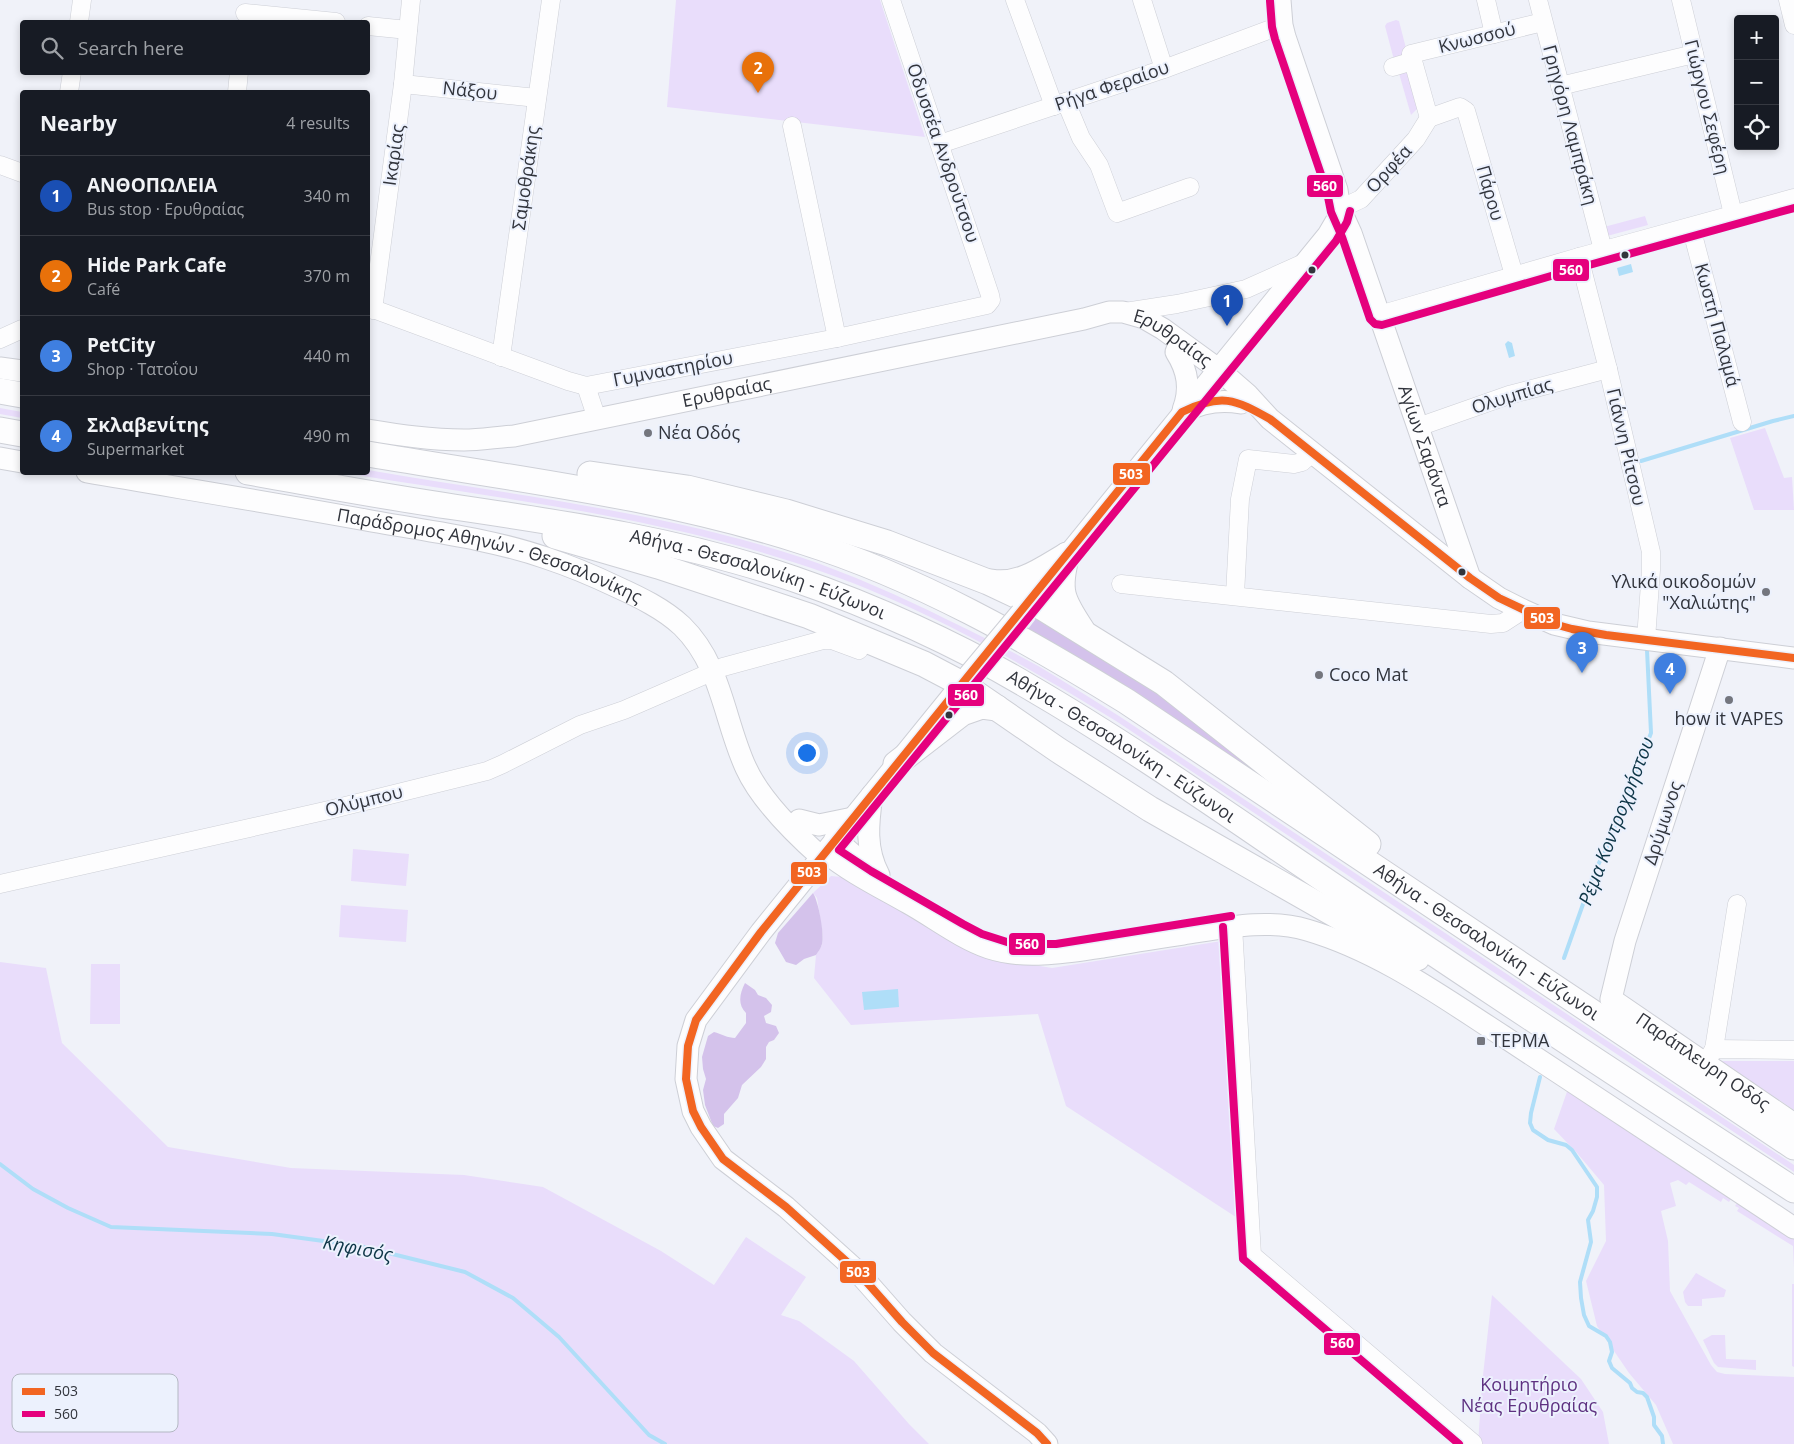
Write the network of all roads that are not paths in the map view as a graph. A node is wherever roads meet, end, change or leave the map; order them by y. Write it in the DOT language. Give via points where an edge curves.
graph roads {
  1 [pos="82,0"];
  2 [pos="411,0"];
  3 [pos="552,0"];
  4 [pos="891,0"];
  5 [pos="1015,0"];
  6 [pos="1142,0"];
  7 [pos="1280,0"];
  8 [pos="1486,0"];
  9 [pos="1538,0"];
  10 [pos="1681,0"];
  11 [pos="1788,0"];
  12 [pos="245,12"];
  13 [pos="79,20"];
  14 [pos="318,20"];
  15 [pos="1543,22"];
  16 [pos="1282,25"];
  17 [pos="1794,25"];
  18 [pos="370,26"];
  19 [pos="408,30"];
  20 [pos="1494,34"];
  21 [pos="1694,54"];
  22 [pos="1412,58"];
  23 [pos="1393,66"];
  24 [pos="1164,69"];
  25 [pos="72,75"];
  26 [pos="239,75"];
  27 [pos="403,84"];
  28 [pos="1560,86"];
  29 [pos="69,90"];
  30 [pos="237,90"];
  31 [pos="537,98"];
  32 [pos="1060,104"];
  33 [pos="1425,124"];
  34 [pos="792,126"];
  35 [pos="940,144"];
  36 [pos="0,165"];
  37 [pos="20,172"];
  38 [pos="1190,188"];
  39 [pos="1794,198"];
  40 [pos="1340,209"];
  41 [pos="1733,214"];
  42 [pos="1691,227"];
  43 [pos="1603,250"];
  44 [pos="1579,257"];
  45 [pos="1306,261"];
  46 [pos="1514,275"];
  47 [pos="987,304"];
  48 [pos="370,308"];
  49 [pos="1123,312"];
  50 [pos="1379,315"];
  51 [pos="1084,319"];
  52 [pos="20,330"];
  53 [pos="837,338"];
  54 [pos="0,339"];
  55 [pos="1239,343"];
  56 [pos="1176,352"];
  57 [pos="501,356"];
  58 [pos="0,368"];
  59 [pos="1608,369"];
  60 [pos="20,372"];
  61 [pos="1213,375"];
  62 [pos="586,386"];
  63 [pos="0,391"];
  64 [pos="20,395"];
  65 [pos="1245,399"];
  66 [pos="1182,412"];
  67 [pos="597,419"];
  68 [pos="1742,422"];
  69 [pos="1418,426"];
  70 [pos="0,430"];
  71 [pos="370,430"];
  72 [pos="20,434"];
  73 [pos="1312,453"];
  74 [pos="370,454"];
  75 [pos="0,458"];
  76 [pos="20,462"];
  77 [pos="458,469"];
  78 [pos="105,475"];
  79 [pos="265,475"];
  80 [pos="450,507"];
  81 [pos="1067,555"];
  82 [pos="1470,578"];
  83 [pos="988,582"];
  84 [pos="1121,584"];
  85 [pos="1235,595"];
  86 [pos="1025,607"];
  87 [pos="1523,610"];
  88 [pos="1084,632"];
  89 [pos="1646,640"];
  90 [pos="1720,648"];
  91 [pos="1794,658"];
  92 [pos="919,668"];
  93 [pos="712,671"];
  94 [pos="966,679"];
  95 [pos="1004,713"];
  96 [pos="896,764"];
  97 [pos="872,794"];
  98 [pos="773,807"];
  99 [pos="853,818"];
  100 [pos="799,820"];
  101 [pos="828,848"];
  102 [pos="881,880"];
  103 [pos="0,884"];
  104 [pos="911,904"];
  105 [pos="1737,904"];
  106 [pos="1233,926"];
  107 [pos="1489,942"];
  108 [pos="1498,997"];
  109 [pos="1611,999"];
  110 [pos="1794,1050"];
  111 [pos="1710,1057"];
  112 [pos="1794,1124"];
  113 [pos="1794,1147"];
  114 [pos="1794,1190"];
  115 [pos="1794,1228"];
  116 [pos="1473,1443"];
  117 [pos="1047,1444"];
  1 -- 13 [label="street"];
  2 -- 19 [label="street, Ικαρίας"];
  3 -- 31 [label="street, Σαμοθράκης"];
  4 -- 35 [label="street, Οδυσσέα Ανδρούτσου"];
  5 -- 32 [label="street"];
  6 -- 24 [label="street"];
  7 -- 16 [label="main road"];
  8 -- 20 [label="street"];
  9 -- 15 [label="street, Γρηγόρη Λαμπράκη"];
  10 -- 21 [label="street, Γιώργου Σεφέρη"];
  11 -- 17 [label="street"];
  12 -- 14 [label="street"];
  15 -- 20 [label="street, Κνωσσού"];
  15 -- 28 [label="street, Γρηγόρη Λαμπράκη"];
  16 -- 24 [label="street, Ρήγα Φεραίου"];
  16 -- 40 [label="main road" via="1337,190"];
  18 -- 19 [label="street"];
  19 -- 27 [label="street, Ικαρίας"];
  20 -- 22 [label="street, Κνωσσού"];
  21 -- 28 [label="street"];
  21 -- 41 [label="street, Γιώργου Σεφέρη"];
  22 -- 23 [label="street, Κνωσσού"];
  22 -- 33 [label="street"];
  24 -- 32 [label="street, Ρήγα Φεραίου"];
  25 -- 29 [label="street"];
  26 -- 30 [label="street"];
  27 -- 31 [label="street, Νάξου"];
  27 -- 48 [label="street, Ικαρίας"];
  28 -- 43 [label="street, Γρηγόρη Λαμπράκη"];
  31 -- 57 [label="street, Σαμοθράκης"];
  32 -- 35 [label="street, Ρήγα Φεραίου"];
  32 -- 38 [label="street" via="1099,165 1117,213"];
  33 -- 40 [label="street, Ορφέα" via="1416,139 1361,200"];
  33 -- 46 [label="street, Πάρου" via="1460,107 1466,111"];
  34 -- 53 [label="street"];
  35 -- 47 [label="street, Οδυσσέα Ανδρούτσου" via="990,295 991,300"];
  36 -- 37 [label="street"];
  39 -- 41 [label="street"];
  40 -- 45 [label="main road, Ερυθραίας" via="1334,226"];
  40 -- 50 [label="main road, Αγίων Σαράντα"];
  41 -- 42 [label="street"];
  42 -- 43 [label="street"];
  42 -- 68 [label="street, Κωστή Παλαμά"];
  43 -- 44 [label="street"];
  44 -- 46 [label="street"];
  44 -- 59 [label="street, Γιάννη Ρίτσου"];
  45 -- 49 [label="street, Ερυθραίας" via="1246,289"];
  45 -- 55 [label="main road, Ερυθραίας"];
  46 -- 50 [label="street"];
  47 -- 53 [label="street, Γυμναστηρίου"];
  48 -- 57 [label="street, Γυμναστηρίου"];
  49 -- 51 [label="main road, Ερυθραίας"];
  49 -- 61 [label="main road, Ερυθραίας" via="1144,318 1162,329"];
  50 -- 69 [label="main road, Αγίων Σαράντα"];
  51 -- 56 [label="main road, Ερυθραίας" via="1102,319 1137,328"];
  51 -- 67 [label="main road, Ερυθραίας"];
  52 -- 54 [label="street"];
  53 -- 62 [label="street, Γυμναστηρίου"];
  55 -- 61 [label="main road, Ερυθραίας"];
  55 -- 65 [label="main road" via="1239,373"];
  56 -- 61 [label="main road, Ερυθραίας"];
  56 -- 66 [label="main road" via="1187,375 1187,394"];
  57 -- 62 [label="street, Γυμναστηρίου"];
  58 -- 60 [label="main road"];
  59 -- 69 [label="street, Ολυμπίας" via="1510,395"];
  59 -- 89 [label="street, Γιάννη Ρίτσου" via="1652,561"];
  61 -- 65 [label="main road"];
  61 -- 66 [label="main road, Ερυθραίας"];
  62 -- 67 [label="street"];
  63 -- 64 [label="highway"];
  65 -- 66 [label="main road" via="1211,402"];
  65 -- 73 [label="main road"];
  66 -- 81 [label="main road, Ερυθραίας"];
  67 -- 71 [label="main road, Ερυθραίας" via="514,436 465,440"];
  69 -- 82 [label="main road, Αγίων Σαράντα"];
  70 -- 72 [label="highway"];
  73 -- 82 [label="main road"];
  73 -- 85 [label="street" via="1294,464 1248,459 1240,499"];
  74 -- 77 [label="highway, Αθήνα - Θεσσαλονίκη - Εύζωνοι"];
  75 -- 76 [label="main road"];
  77 -- 83 [label="highway" via="543,470 630,479 705,492 840,528"];
  77 -- 107 [label="highway, Αθήνα - Θεσσαλονίκη - Εύζωνοι" via="646,500 743,523 806,542 914,585 1046,652 1126,701"];
  78 -- 93 [label="main road, Παράδρομος Αθηνών - Θεσσαλονίκης" via="458,536 546,558 633,594 668,615 682,626"];
  79 -- 80 [label="highway, Αθήνα - Θεσσαλονίκη - Εύζωνοι"];
  80 -- 92 [label="highway" via="658,566 809,616"];
  80 -- 108 [label="highway, Αθήνα - Θεσσαλονίκη - Εύζωνοι" via="655,541 792,578 898,620 1028,686 1107,734"];
  81 -- 83 [label="highway" via="1018,581"];
  81 -- 86 [label="main road, Ερυθραίας"];
  81 -- 88 [label="highway" via="1060,582 1070,611"];
  82 -- 87 [label="main road"];
  83 -- 86 [label="highway"];
  84 -- 85 [label="street"];
  85 -- 87 [label="street" via="1491,624 1503,623"];
  86 -- 88 [label="highway"];
  86 -- 94 [label="main road, Ερυθραίας, bridge"];
  87 -- 89 [label="main road" via="1572,629"];
  88 -- 107 [label="highway" via="1164,682"];
  89 -- 90 [label="main road"];
  90 -- 91 [label="main road"];
  90 -- 109 [label="main road, Δρύμωνος" via="1625,941"];
  92 -- 93 [label="street, Ολύμπου" via="832,640 823,640"];
  92 -- 94 [label="highway"];
  93 -- 98 [label="main road, Παράδρομος Αθηνών - Θεσσαλονίκης" via="745,766 757,789"];
  93 -- 103 [label="street, Ολύμπου" via="624,710 580,725 487,771"];
  94 -- 95 [label="highway"];
  94 -- 96 [label="main road, Ερυθραίας"];
  95 -- 96 [label="highway" via="982,706 962,713"];
  95 -- 108 [label="highway" via="1150,808 1369,934"];
  96 -- 97 [label="main road, Ερυθραίας"];
  97 -- 99 [label="main road, Ερυθραίας"];
  97 -- 102 [label="main road" via="869,846"];
  98 -- 100 [label="main road, Παράδρομος Αθηνών - Θεσσαλονίκης"];
  98 -- 101 [label="main road, Παράδρομος Αθηνών - Θεσσαλονίκης" via="792,829"];
  99 -- 100 [label="main road" via="819,825"];
  99 -- 101 [label="main road, Ερυθραίας"];
  100 -- 101 [label="main road, Παράδρομος Αθηνών - Θεσσαλονίκης"];
  101 -- 102 [label="main road, Παράδρομος Αθηνών - Θεσσαλονίκης"];
  101 -- 104 [label="main road, Παράδρομος Αθηνών - Θεσσαλονίκης" via="862,879"];
  101 -- 117 [label="main road, Ερυθραίας" via="748,948 696,1020 688,1046 686,1079 693,1110 700,1128 723,1159 786,1207 857,1272 933,1353"];
  102 -- 104 [label="main road"];
  104 -- 106 [label="main road, Παράδρομος Αθηνών - Θεσσαλονίκης" via="964,937 990,948 1037,955"];
  105 -- 111 [label="street"];
  106 -- 115 [label="main road, Παράδρομος Αθηνών - Θεσσαλονίκης" via="1304,928 1368,954 1426,987 1563,1075"];
  106 -- 116 [label="street" via="1252,1254"];
  107 -- 113 [label="highway, Αθήνα - Θεσσαλονίκη - Εύζωνοι"];
  108 -- 114 [label="highway, Αθήνα - Θεσσαλονίκη - Εύζωνοι"];
  109 -- 111 [label="main road, Παράπλευρη Οδός"];
  110 -- 111 [label="street"];
  111 -- 112 [label="main road, Παράπλευρη Οδός"];
}
